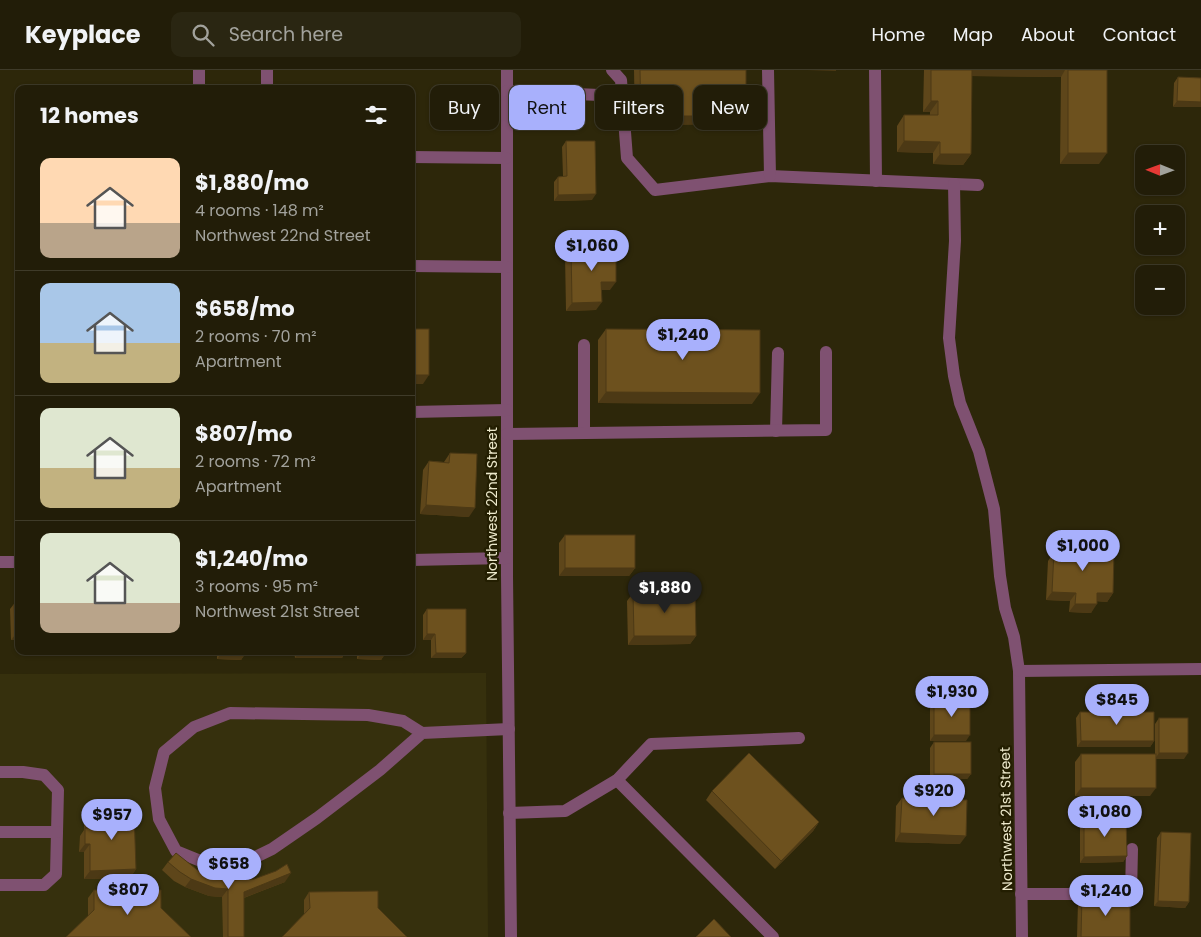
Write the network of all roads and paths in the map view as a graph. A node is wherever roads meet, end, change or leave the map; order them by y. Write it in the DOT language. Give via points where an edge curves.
graph roads {
  1 [pos="200,70"];
  2 [pos="267,70"];
  3 [pos="506,70"];
  4 [pos="612,70"];
  5 [pos="768,70"];
  6 [pos="875,70"];
  7 [pos="199,85"];
  8 [pos="267,85"];
  9 [pos="621,85"];
  10 [pos="506,91"];
  11 [pos="595,95"];
  12 [pos="625,130"];
  13 [pos="415,157"];
  14 [pos="506,158"];
  15 [pos="770,176"];
  16 [pos="876,181"];
  17 [pos="954,184"];
  18 [pos="978,185"];
  19 [pos="415,266"];
  20 [pos="507,267"];
  21 [pos="584,345"];
  22 [pos="826,352"];
  23 [pos="778,353"];
  24 [pos="507,410"];
  25 [pos="415,412"];
  26 [pos="776,431"];
  27 [pos="507,434"];
  28 [pos="584,434"];
  29 [pos="507,558"];
  30 [pos="415,560"];
  31 [pos="0,562"];
  32 [pos="15,562"];
  33 [pos="1201,669"];
  34 [pos="1019,671"];
  35 [pos="509,729"];
  36 [pos="422,733"];
  37 [pos="799,738"];
  38 [pos="0,772"];
  39 [pos="617,780"];
  40 [pos="509,813"];
  41 [pos="0,832"];
  42 [pos="57,832"];
  43 [pos="1132,849"];
  44 [pos="0,885"];
  45 [pos="1021,894"];
  46 [pos="510,937"];
  47 [pos="773,937"];
  48 [pos="1022,937"];
  1 -- 7 [label="street"];
  2 -- 8 [label="street"];
  3 -- 10 [label="street, Northwest 22nd Street"];
  4 -- 9 [label="street"];
  5 -- 15 [label="street"];
  6 -- 16 [label="street"];
  10 -- 11 [label="street"];
  10 -- 14 [label="street, Northwest 22nd Street"];
  12 -- 15 [label="street" via="627,158 655,190"];
  13 -- 14 [label="street"];
  14 -- 20 [label="street, Northwest 22nd Street"];
  15 -- 16 [label="street"];
  16 -- 17 [label="street"];
  17 -- 18 [label="street"];
  17 -- 34 [label="street, Northwest 21st Street" via="955,242 949,338 954,376 994,509 1000,576"];
  19 -- 20 [label="street"];
  20 -- 24 [label="street, Northwest 22nd Street"];
  21 -- 28 [label="street"];
  22 -- 26 [label="street" via="826,430"];
  23 -- 26 [label="street"];
  24 -- 25 [label="street"];
  24 -- 27 [label="street, Northwest 22nd Street"];
  26 -- 28 [label="street"];
  27 -- 28 [label="street"];
  27 -- 29 [label="street, Northwest 22nd Street"];
  29 -- 30 [label="street"];
  29 -- 35 [label="street, Northwest 22nd Street"];
  31 -- 32 [label="street"];
  33 -- 34 [label="street"];
  34 -- 45 [label="street, Northwest 21st Street"];
  35 -- 36 [label="street"];
  35 -- 40 [label="street, Northwest 22nd Street"];
  36 -- 36 [label="street" via="403,721 368,715 230,713 194,727 164,752 155,788 159,819 176,851 208,864 241,864 272,849 317,818"];
  37 -- 39 [label="street" via="651,744"];
  38 -- 42 [label="street" via="44,775 58,790"];
  39 -- 40 [label="street" via="565,811"];
  39 -- 47 [label="street"];
  40 -- 46 [label="street, Northwest 22nd Street"];
  41 -- 42 [label="street"];
  42 -- 44 [label="street" via="56,874 44,886"];
  43 -- 45 [label="street" via="1131,894"];
  45 -- 48 [label="street, Northwest 21st Street"];
}
